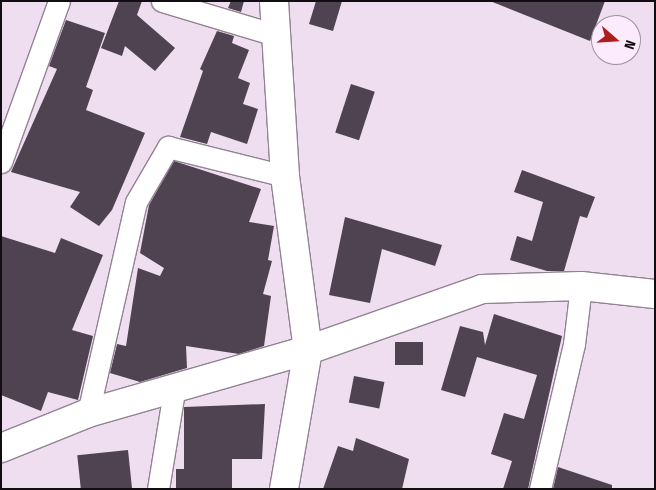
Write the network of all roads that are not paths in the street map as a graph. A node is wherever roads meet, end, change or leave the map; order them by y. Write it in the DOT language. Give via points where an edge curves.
graph roads {
  1 [pos="58,1"];
  2 [pos="162,1"];
  3 [pos="274,1"];
  4 [pos="275,35"];
  5 [pos="1,162"];
  6 [pos="285,176"];
  7 [pos="581,286"];
  8 [pos="655,294"];
  9 [pos="308,350"];
  10 [pos="174,391"];
  11 [pos="88,413"];
  12 [pos="1,448"];
  13 [pos="158,489"];
  14 [pos="284,489"];
  15 [pos="540,489"];
  1 -- 5 [label="street"];
  2 -- 4 [label="street"];
  3 -- 4 [label="street"];
  4 -- 6 [label="street"];
  6 -- 9 [label="street"];
  6 -- 11 [label="street" via="168,147 136,202"];
  7 -- 8 [label="street"];
  7 -- 9 [label="street" via="482,289"];
  7 -- 15 [label="street" via="573,352"];
  9 -- 10 [label="street"];
  9 -- 14 [label="street"];
  10 -- 11 [label="street"];
  10 -- 13 [label="street"];
  11 -- 12 [label="street"];
}
